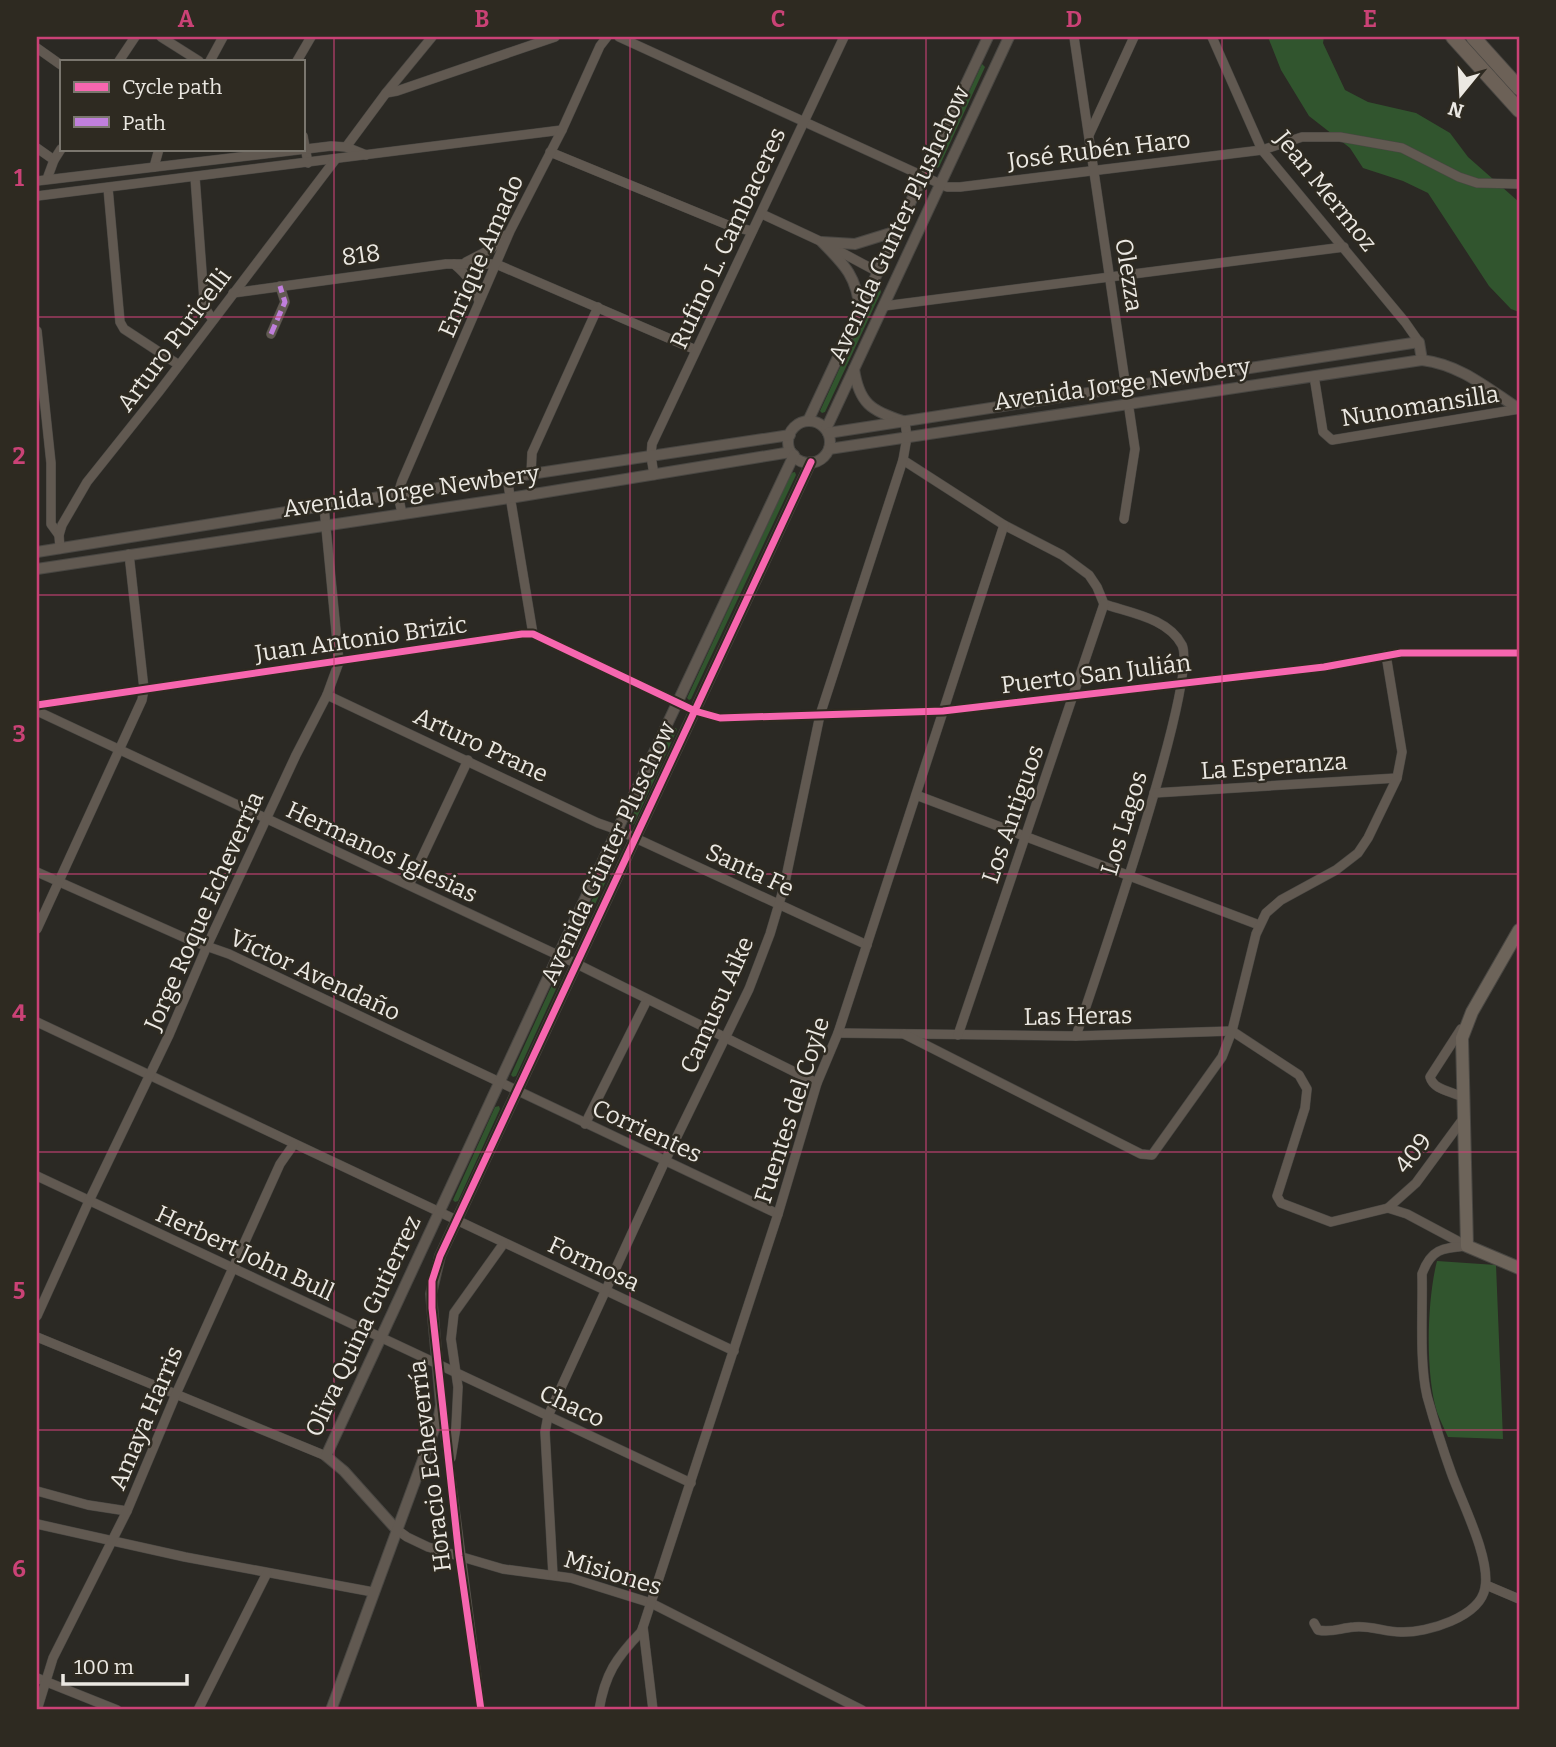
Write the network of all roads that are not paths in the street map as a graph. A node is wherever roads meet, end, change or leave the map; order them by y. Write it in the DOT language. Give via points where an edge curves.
graph roads {
  1 [pos="135,37"];
  2 [pos="161,37"];
  3 [pos="223,37"];
  4 [pos="311,37"];
  5 [pos="432,37"];
  6 [pos="555,37"];
  7 [pos="608,37"];
  8 [pos="844,37"];
  9 [pos="1009,37"];
  10 [pos="1073,37"];
  11 [pos="1134,37"];
  12 [pos="1212,37"];
  13 [pos="1453,37"];
  14 [pos="1473,37"];
  15 [pos="626,38"];
  16 [pos="985,41"];
  17 [pos="37,48"];
  18 [pos="1001,54"];
  19 [pos="120,60"];
  20 [pos="197,60"];
  21 [pos="211,60"];
  22 [pos="298,60"];
  23 [pos="60,64"];
  24 [pos="1519,88"];
  25 [pos="386,93"];
  26 [pos="1519,110"];
  27 [pos="805,122"];
  28 [pos="562,130"];
  29 [pos="1088,136"];
  30 [pos="304,140"];
  31 [pos="346,147"];
  32 [pos="37,148"];
  33 [pos="306,148"];
  34 [pos="60,150"];
  35 [pos="159,150"];
  36 [pos="290,150"];
  37 [pos="1262,150"];
  38 [pos="550,152"];
  39 [pos="368,156"];
  40 [pos="54,160"];
  41 [pos="335,160"];
  42 [pos="308,163"];
  43 [pos="154,167"];
  44 [pos="1094,170"];
  45 [pos="1519,175"];
  46 [pos="922,176"];
  47 [pos="195,177"];
  48 [pos="47,180"];
  49 [pos="37,181"];
  50 [pos="1514,184"];
  51 [pos="941,185"];
  52 [pos="108,188"];
  53 [pos="37,196"];
  54 [pos="762,214"];
  55 [pos="510,231"];
  56 [pos="752,231"];
  57 [pos="897,231"];
  58 [pos="822,242"];
  59 [pos="891,244"];
  60 [pos="1344,247"];
  61 [pos="910,252"];
  62 [pos="457,264"];
  63 [pos="496,264"];
  64 [pos="878,272"];
  65 [pos="1110,277"];
  66 [pos="896,281"];
  67 [pos="280,286"];
  68 [pos="233,293"];
  69 [pos="479,304"];
  70 [pos="884,306"];
  71 [pos="598,307"];
  72 [pos="860,311"];
  73 [pos="213,320"];
  74 [pos="37,331"];
  75 [pos="271,334"];
  76 [pos="1419,342"];
  77 [pos="696,350"];
  78 [pos="1422,360"];
  79 [pos="179,365"];
  80 [pos="1270,365"];
  81 [pos="854,369"];
  82 [pos="1314,376"];
  83 [pos="1272,383"];
  84 [pos="1126,387"];
  85 [pos="1129,404"];
  86 [pos="1519,409"];
  87 [pos="808,421"];
  88 [pos="905,422"];
  89 [pos="827,431"];
  90 [pos="790,435"];
  91 [pos="907,437"];
  92 [pos="829,449"];
  93 [pos="792,453"];
  94 [pos="651,456"];
  95 [pos="903,460"];
  96 [pos="811,462"];
  97 [pos="531,474"];
  98 [pos="653,475"];
  99 [pos="508,478"];
  100 [pos="398,494"];
  101 [pos="510,498"];
  102 [pos="324,507"];
  103 [pos="402,514"];
  104 [pos="1124,519"];
  105 [pos="325,524"];
  106 [pos="1004,525"];
  107 [pos="59,535"];
  108 [pos="60,549"];
  109 [pos="37,552"];
  110 [pos="128,554"];
  111 [pos="37,569"];
  112 [pos="1104,604"];
  113 [pos="533,634"];
  114 [pos="1519,653"];
  115 [pos="1385,655"];
  116 [pos="339,662"];
  117 [pos="1182,683"];
  118 [pos="144,689"];
  119 [pos="327,695"];
  120 [pos="1073,696"];
  121 [pos="678,702"];
  122 [pos="37,705"];
  123 [pos="37,711"];
  124 [pos="695,711"];
  125 [pos="943,711"];
  126 [pos="820,715"];
  127 [pos="120,751"];
  128 [pos="468,760"];
  129 [pos="1397,778"];
  130 [pos="1154,793"];
  131 [pos="916,795"];
  132 [pos="266,819"];
  133 [pos="618,830"];
  134 [pos="1025,836"];
  135 [pos="636,838"];
  136 [pos="37,872"];
  137 [pos="1129,876"];
  138 [pos="59,882"];
  139 [pos="409,885"];
  140 [pos="780,905"];
  141 [pos="1259,925"];
  142 [pos="37,929"];
  143 [pos="1519,930"];
  144 [pos="867,945"];
  145 [pos="207,946"];
  146 [pos="558,956"];
  147 [pos="577,964"];
  148 [pos="647,1000"];
  149 [pos="1472,1012"];
  150 [pos="37,1022"];
  151 [pos="1232,1031"];
  152 [pos="838,1033"];
  153 [pos="904,1034"];
  154 [pos="958,1035"];
  155 [pos="1076,1036"];
  156 [pos="726,1038"];
  157 [pos="149,1076"];
  158 [pos="499,1083"];
  159 [pos="817,1083"];
  160 [pos="517,1091"];
  161 [pos="1464,1098"];
  162 [pos="1465,1117"];
  163 [pos="585,1124"];
  164 [pos="294,1144"];
  165 [pos="665,1161"];
  166 [pos="37,1177"];
  167 [pos="89,1201"];
  168 [pos="1388,1209"];
  169 [pos="439,1212"];
  170 [pos="778,1214"];
  171 [pos="457,1221"];
  172 [pos="504,1243"];
  173 [pos="1467,1246"];
  174 [pos="1519,1268"];
  175 [pos="234,1269"];
  176 [pos="606,1291"];
  177 [pos="37,1316"];
  178 [pos="37,1337"];
  179 [pos="381,1337"];
  180 [pos="734,1351"];
  181 [pos="437,1363"];
  182 [pos="456,1372"];
  183 [pos="176,1394"];
  184 [pos="441,1405"];
  185 [pos="548,1416"];
  186 [pos="326,1456"];
  187 [pos="449,1468"];
  188 [pos="691,1483"];
  189 [pos="37,1491"];
  190 [pos="127,1511"];
  191 [pos="37,1524"];
  192 [pos="397,1529"];
  193 [pos="113,1540"];
  194 [pos="459,1556"];
  195 [pos="267,1573"];
  196 [pos="553,1575"];
  197 [pos="1486,1585"];
  198 [pos="373,1592"];
  199 [pos="1519,1599"];
  200 [pos="651,1604"];
  201 [pos="1314,1623"];
  202 [pos="643,1627"];
  203 [pos="41,1680"];
  204 [pos="37,1710"];
  205 [pos="117,1710"];
  206 [pos="198,1710"];
  207 [pos="331,1710"];
  208 [pos="481,1710"];
  209 [pos="599,1710"];
  210 [pos="653,1710"];
  211 [pos="862,1710"];
  1 -- 19 [label="street"];
  2 -- 20 [label="street"];
  3 -- 21 [label="street"];
  4 -- 22 [label="street"];
  5 -- 25 [label="street"];
  6 -- 25 [label="street"];
  7 -- 28 [label="street, Enrique Amado"];
  8 -- 27 [label="street, Rufino L. Cambaceres"];
  9 -- 18 [label="street, Avenida Gunter Plushchow"];
  10 -- 29 [label="street, Olezza"];
  11 -- 29 [label="street"];
  12 -- 37 [label="street, Jean Mermoz"];
  13 -- 26 [label="main road"];
  14 -- 24 [label="main road"];
  15 -- 27 [label="street"];
  16 -- 18 [label="street"];
  16 -- 46 [label="street, Avenida Gunter Plushchow"];
  17 -- 23 [label="street"];
  18 -- 51 [label="street, Avenida Gunter Plushchow"];
  25 -- 31 [label="street"];
  27 -- 46 [label="street"];
  27 -- 54 [label="street, Rufino L. Cambaceres"];
  28 -- 38 [label="street, Enrique Amado"];
  28 -- 39 [label="street"];
  29 -- 44 [label="street, Olezza"];
  30 -- 33 [label="street"];
  31 -- 33 [label="street"];
  31 -- 39 [label="street"];
  32 -- 40 [label="street"];
  33 -- 42 [label="street"];
  34 -- 40 [label="street"];
  35 -- 43 [label="street"];
  36 -- 43 [label="street"];
  37 -- 44 [label="street, José Rubén Haro"];
  37 -- 50 [label="street, José Rubén Haro" via="1302,137 1340,137 1402,148 1469,180"];
  37 -- 60 [label="street, Jean Mermoz"];
  38 -- 55 [label="street, Enrique Amado"];
  38 -- 56 [label="street"];
  39 -- 41 [label="street"];
  40 -- 48 [label="street"];
  41 -- 42 [label="street"];
  41 -- 68 [label="street, Arturo Puricelli"];
  42 -- 47 [label="street"];
  43 -- 48 [label="street"];
  44 -- 51 [label="street, José Rubén Haro" via="960,187"];
  44 -- 65 [label="street, Olezza"];
  45 -- 50 [label="street"];
  46 -- 51 [label="street"];
  46 -- 57 [label="street, Avenida Gunter Plushchow"];
  47 -- 52 [label="street"];
  47 -- 73 [label="street" via="205,308"];
  48 -- 49 [label="street"];
  51 -- 61 [label="street, Avenida Gunter Plushchow"];
  52 -- 53 [label="street"];
  52 -- 79 [label="street" via="120,322"];
  54 -- 56 [label="street, Rufino L. Cambaceres"];
  54 -- 58 [label="street"];
  55 -- 62 [label="street" via="491,249"];
  55 -- 63 [label="street, Enrique Amado"];
  56 -- 77 [label="street, Rufino L. Cambaceres"];
  57 -- 58 [label="street" via="855,244"];
  57 -- 59 [label="street, Avenida Gunter Plushchow"];
  58 -- 64 [label="street"];
  58 -- 72 [label="street" via="849,271"];
  59 -- 61 [label="street" via="904,242"];
  59 -- 64 [label="street, Avenida Gunter Plushchow"];
  60 -- 65 [label="street"];
  60 -- 76 [label="street, Jean Mermoz"];
  61 -- 66 [label="street, Avenida Gunter Plushchow"];
  62 -- 63 [label="street, 818"];
  62 -- 67 [label="street, 818"];
  62 -- 69 [label="street" via="472,282"];
  63 -- 69 [label="street, Enrique Amado"];
  63 -- 71 [label="street"];
  64 -- 66 [label="street" via="887,282"];
  64 -- 72 [label="street, Avenida Gunter Plushchow"];
  65 -- 70 [label="street"];
  65 -- 84 [label="street, Olezza"];
  66 -- 70 [label="street, Avenida Gunter Plushchow"];
  67 -- 68 [label="street, 818"];
  67 -- 75 [label="street" via="285,302"];
  68 -- 73 [label="street, Arturo Puricelli"];
  69 -- 100 [label="street, Enrique Amado"];
  70 -- 81 [label="street, Avenida Gunter Plushchow"];
  71 -- 77 [label="street"];
  71 -- 97 [label="street" via="532,453"];
  72 -- 87 [label="street, Avenida Gunter Plushchow"];
  73 -- 79 [label="street, Arturo Puricelli"];
  74 -- 107 [label="street" via="51,463 51,524"];
  76 -- 78 [label="street, Jean Mermoz"];
  76 -- 80 [label="street, Avenida Jorge Newbery"];
  77 -- 94 [label="street, Rufino L. Cambaceres" via="652,444"];
  78 -- 82 [label="street, Avenida Jorge Newbery"];
  78 -- 86 [label="street" via="1459,370"];
  79 -- 107 [label="street, Arturo Puricelli" via="87,482"];
  80 -- 83 [label="street"];
  80 -- 84 [label="street, Avenida Jorge Newbery"];
  81 -- 88 [label="street" via="859,394 875,411"];
  81 -- 89 [label="street, Avenida Gunter Plushchow"];
  82 -- 83 [label="street, Avenida Jorge Newbery"];
  82 -- 86 [label="street, Nunomansilla" via="1321,427 1328,438"];
  83 -- 85 [label="street, Avenida Jorge Newbery"];
  84 -- 85 [label="street, Olezza"];
  84 -- 88 [label="street, Avenida Jorge Newbery"];
  85 -- 91 [label="street, Avenida Jorge Newbery"];
  85 -- 104 [label="street, Olezza" via="1135,449"];
  87 -- 89 [label="street"];
  87 -- 90 [label="street" via="797,425"];
  88 -- 89 [label="street, Avenida Jorge Newbery"];
  88 -- 91 [label="street, Camusu Aike"];
  89 -- 92 [label="street"];
  90 -- 93 [label="street"];
  90 -- 94 [label="street, Avenida Jorge Newbery"];
  91 -- 92 [label="street, Avenida Jorge Newbery"];
  91 -- 95 [label="street, Camusu Aike"];
  92 -- 96 [label="street"];
  93 -- 96 [label="street"];
  93 -- 98 [label="street, Avenida Jorge Newbery"];
  93 -- 121 [label="street, Avenida Günter Pluschow"];
  94 -- 97 [label="street, Avenida Jorge Newbery"];
  94 -- 98 [label="street"];
  95 -- 106 [label="street"];
  95 -- 126 [label="street, Camusu Aike"];
  96 -- 124 [label="street, Avenida Günter Pluschow"];
  97 -- 99 [label="street, Avenida Jorge Newbery"];
  98 -- 101 [label="street, Avenida Jorge Newbery"];
  99 -- 100 [label="street, Avenida Jorge Newbery"];
  99 -- 101 [label="street"];
  100 -- 102 [label="street, Avenida Jorge Newbery"];
  100 -- 103 [label="street"];
  101 -- 103 [label="street, Avenida Jorge Newbery"];
  101 -- 113 [label="street"];
  102 -- 105 [label="street, Jorge Roque Echeverría"];
  102 -- 108 [label="street, Avenida Jorge Newbery"];
  103 -- 105 [label="street, Avenida Jorge Newbery"];
  105 -- 110 [label="street, Avenida Jorge Newbery"];
  105 -- 116 [label="street, Jorge Roque Echeverría"];
  106 -- 112 [label="street" via="1062,555 1088,575"];
  106 -- 125 [label="street, Fuentes del Coyle"];
  107 -- 108 [label="street, Arturo Puricelli"];
  108 -- 109 [label="street, Avenida Jorge Newbery"];
  110 -- 111 [label="street, Avenida Jorge Newbery"];
  110 -- 118 [label="street"];
  112 -- 117 [label="street, Los Lagos" via="1163,624 1176,635 1184,648"];
  112 -- 120 [label="street, Los Antiguos"];
  113 -- 116 [label="street, Juan Antonio Brizic"];
  113 -- 121 [label="street"];
  114 -- 115 [label="street, Puerto San Julián"];
  115 -- 117 [label="street, Puerto San Julián" via="1324,667"];
  115 -- 129 [label="street" via="1402,752"];
  116 -- 118 [label="street, Juan Antonio Brizic"];
  116 -- 119 [label="street, Jorge Roque Echeverría"];
  117 -- 120 [label="street, Puerto San Julián"];
  117 -- 130 [label="street, Los Lagos"];
  118 -- 122 [label="street, Juan Antonio Brizic"];
  118 -- 127 [label="street"];
  119 -- 128 [label="street, Arturo Prane"];
  119 -- 132 [label="street, Jorge Roque Echeverría"];
  120 -- 125 [label="street, Puerto San Julián"];
  120 -- 134 [label="street, Los Antiguos"];
  121 -- 124 [label="street, Puerto San Julián"];
  121 -- 133 [label="street, Avenida Günter Pluschow"];
  123 -- 127 [label="street, Hermanos Iglesias"];
  124 -- 126 [label="street, Puerto San Julián" via="720,718"];
  124 -- 135 [label="street, Avenida Günter Pluschow"];
  125 -- 126 [label="street, Puerto San Julián"];
  125 -- 131 [label="street, Fuentes del Coyle"];
  126 -- 140 [label="street, Camusu Aike"];
  127 -- 132 [label="street, Hermanos Iglesias"];
  127 -- 138 [label="street"];
  128 -- 133 [label="street, Arturo Prane"];
  128 -- 139 [label="street"];
  129 -- 130 [label="street, La Esperanza"];
  129 -- 141 [label="street" via="1358,853 1273,906"];
  130 -- 137 [label="street, Los Lagos"];
  131 -- 134 [label="street"];
  131 -- 144 [label="street, Fuentes del Coyle"];
  132 -- 139 [label="street, Hermanos Iglesias"];
  132 -- 145 [label="street, Jorge Roque Echeverría"];
  133 -- 135 [label="street, Santa Fe"];
  133 -- 146 [label="street, Avenida Günter Pluschow"];
  134 -- 137 [label="street"];
  134 -- 154 [label="street, Los Antiguos"];
  135 -- 140 [label="street, Santa Fe"];
  135 -- 147 [label="street, Avenida Günter Pluschow"];
  136 -- 138 [label="street, Víctor Avendaño"];
  137 -- 141 [label="street"];
  137 -- 155 [label="street, Los Lagos"];
  138 -- 142 [label="street"];
  138 -- 145 [label="street, Víctor Avendaño"];
  139 -- 146 [label="street, Hermanos Iglesias"];
  140 -- 144 [label="street, Santa Fe"];
  140 -- 156 [label="street, Camusu Aike"];
  141 -- 151 [label="street"];
  143 -- 149 [label="main road"];
  144 -- 152 [label="street, Fuentes del Coyle"];
  145 -- 157 [label="street, Jorge Roque Echeverría"];
  145 -- 158 [label="street, Víctor Avendaño"];
  146 -- 147 [label="street, Hermanos Iglesias"];
  146 -- 158 [label="street, Avenida Günter Pluschow"];
  147 -- 148 [label="street, Hermanos Iglesias"];
  147 -- 160 [label="street, Avenida Günter Pluschow"];
  148 -- 156 [label="street, Hermanos Iglesias"];
  148 -- 163 [label="street"];
  149 -- 161 [label="main road" via="1462,1038"];
  149 -- 161 [label="street" via="1430,1077 1440,1089"];
  150 -- 157 [label="street, Formosa"];
  151 -- 153 [label="street" via="1214,1070 1152,1154 1141,1154"];
  151 -- 155 [label="street, Las Heras"];
  151 -- 168 [label="street" via="1303,1080 1307,1089 1277,1196 1281,1203 1331,1222"];
  152 -- 153 [label="street, Las Heras"];
  152 -- 159 [label="street, Fuentes del Coyle"];
  153 -- 154 [label="street, Las Heras"];
  154 -- 155 [label="street, Las Heras"];
  156 -- 159 [label="street, Hermanos Iglesias"];
  156 -- 165 [label="street, Camusu Aike"];
  157 -- 164 [label="street, Formosa"];
  157 -- 167 [label="street, Jorge Roque Echeverría"];
  158 -- 160 [label="street, Corrientes"];
  158 -- 169 [label="street, Avenida Günter Pluschow"];
  159 -- 170 [label="street, Fuentes del Coyle"];
  160 -- 163 [label="street, Corrientes"];
  160 -- 171 [label="street, Avenida Günter Pluschow"];
  161 -- 162 [label="main road"];
  162 -- 168 [label="street, 409" via="1416,1183"];
  162 -- 173 [label="main road"];
  163 -- 165 [label="street, Corrientes"];
  164 -- 169 [label="street, Formosa"];
  164 -- 175 [label="street, Amaya Harris" via="280,1164"];
  165 -- 170 [label="street, Corrientes"];
  165 -- 176 [label="street, Camusu Aike"];
  166 -- 167 [label="street, Herbert John Bull"];
  167 -- 175 [label="street, Herbert John Bull"];
  167 -- 177 [label="street, Jorge Roque Echeverría"];
  168 -- 173 [label="street" via="1407,1214"];
  169 -- 171 [label="street, Formosa"];
  169 -- 179 [label="street, Oliva Quina Gutierrez"];
  170 -- 180 [label="street, Fuentes del Coyle"];
  171 -- 172 [label="street, Formosa"];
  171 -- 181 [label="street, Horacio Echeverría" via="432,1281"];
  172 -- 176 [label="street, Formosa"];
  172 -- 182 [label="street" via="454,1313 451,1339"];
  173 -- 174 [label="main road"];
  173 -- 197 [label="street" via="1434,1252 1422,1274 1424,1374 1451,1473 1479,1544"];
  175 -- 179 [label="street, Herbert John Bull"];
  175 -- 183 [label="street, Amaya Harris"];
  176 -- 180 [label="street, Formosa"];
  176 -- 185 [label="street, Camusu Aike"];
  178 -- 183 [label="street"];
  179 -- 181 [label="street, Herbert John Bull"];
  179 -- 186 [label="street, Oliva Quina Gutierrez"];
  180 -- 188 [label="street, Fuentes del Coyle"];
  181 -- 182 [label="street, Chaco"];
  181 -- 184 [label="street, Horacio Echeverría"];
  182 -- 185 [label="street, Chaco"];
  182 -- 187 [label="street" via="458,1402"];
  183 -- 186 [label="street"];
  183 -- 190 [label="street, Amaya Harris"];
  184 -- 187 [label="street, Horacio Echeverría"];
  184 -- 192 [label="street"];
  185 -- 188 [label="street, Chaco"];
  185 -- 196 [label="street, Camusu Aike" via="545,1432"];
  186 -- 192 [label="street, Misiones"];
  187 -- 194 [label="street, Horacio Echeverría"];
  188 -- 200 [label="street, Fuentes del Coyle"];
  189 -- 190 [label="street"];
  190 -- 193 [label="street, Amaya Harris"];
  191 -- 193 [label="street"];
  192 -- 194 [label="street, Misiones" via="428,1547"];
  192 -- 198 [label="street"];
  193 -- 195 [label="street"];
  193 -- 203 [label="street, Amaya Harris"];
  194 -- 196 [label="street, Misiones" via="512,1572"];
  194 -- 208 [label="street, Horacio Echeverría"];
  195 -- 198 [label="street"];
  195 -- 206 [label="street"];
  196 -- 200 [label="street, Misiones"];
  197 -- 199 [label="street"];
  197 -- 201 [label="street" via="1483,1597 1463,1616 1429,1628 1402,1632 1353,1627 1329,1633 1318,1630"];
  198 -- 207 [label="street"];
  200 -- 202 [label="street, Fuentes del Coyle"];
  200 -- 211 [label="street, Misiones"];
  202 -- 209 [label="street" via="610,1671"];
  202 -- 210 [label="street, Fuentes del Coyle"];
  203 -- 204 [label="street, Amaya Harris"];
  203 -- 205 [label="street"];
}
